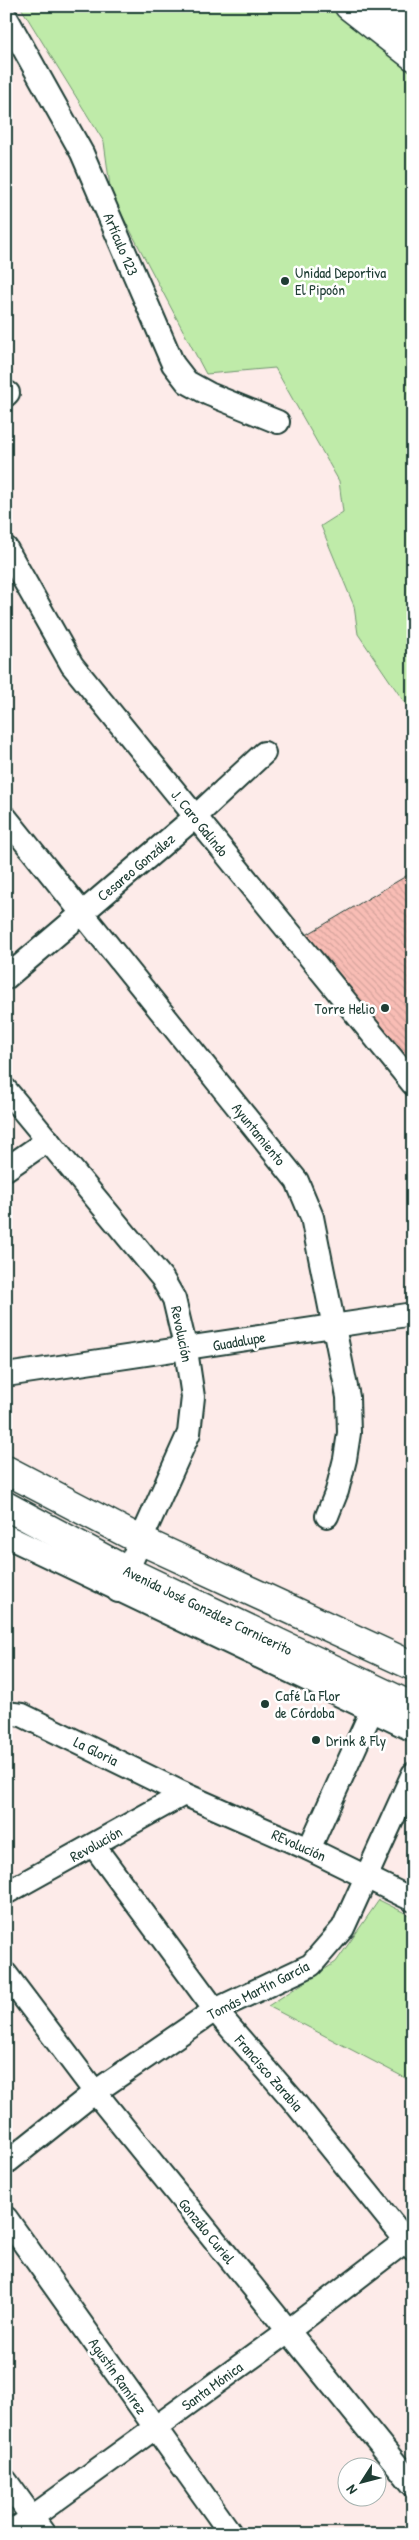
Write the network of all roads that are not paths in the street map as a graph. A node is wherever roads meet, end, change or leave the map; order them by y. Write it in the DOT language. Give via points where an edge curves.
graph roads {
  1 [pos="348,6"];
  2 [pos="384,6"];
  3 [pos="6,17"];
  4 [pos="413,27"];
  5 [pos="413,56"];
  6 [pos="278,422"];
  7 [pos="6,548"];
  8 [pos="264,753"];
  9 [pos="195,816"];
  10 [pos="6,818"];
  11 [pos="82,912"];
  12 [pos="6,978"];
  13 [pos="413,1084"];
  14 [pos="6,1090"];
  15 [pos="48,1140"];
  16 [pos="6,1169"];
  17 [pos="413,1314"];
  18 [pos="335,1324"];
  19 [pos="186,1350"];
  20 [pos="6,1375"];
  21 [pos="6,1470"];
  22 [pos="7,1507"];
  23 [pos="326,1516"];
  24 [pos="6,1536"];
  25 [pos="142,1541"];
  26 [pos="122,1581"];
  27 [pos="413,1666"];
  28 [pos="413,1707"];
  29 [pos="371,1712"];
  30 [pos="6,1713"];
  31 [pos="413,1730"];
  32 [pos="413,1774"];
  33 [pos="184,1794"];
  34 [pos="94,1846"];
  35 [pos="309,1849"];
  36 [pos="367,1876"];
  37 [pos="6,1893"];
  38 [pos="413,1900"];
  39 [pos="6,1974"];
  40 [pos="215,2010"];
  41 [pos="95,2092"];
  42 [pos="6,2163"];
  43 [pos="6,2218"];
  44 [pos="411,2241"];
  45 [pos="288,2331"];
  46 [pos="154,2428"];
  47 [pos="6,2481"];
  48 [pos="413,2485"];
  49 [pos="38,2526"];
  50 [pos="9,2534"];
  51 [pos="231,2534"];
  1 -- 5 [label="street"];
  2 -- 4 [label="street"];
  3 -- 6 [label="street, Artículo 123" via="82,153 173,364 187,382"];
  7 -- 9 [label="street, J. Caro Galindo" via="72,665"];
  8 -- 9 [label="street, Cesareo González"];
  9 -- 11 [label="street, Cesareo González"];
  9 -- 13 [label="street, J. Caro Galindo"];
  10 -- 11 [label="street, Ayuntamiento"];
  11 -- 12 [label="street, Cesareo González"];
  11 -- 18 [label="street, Ayuntamiento" via="296,1181 312,1217"];
  14 -- 15 [label="street, Revolución"];
  15 -- 16 [label="street"];
  15 -- 19 [label="street, Revolución" via="162,1278 174,1298"];
  17 -- 18 [label="street, Guadalupe"];
  18 -- 19 [label="street, Guadalupe"];
  18 -- 23 [label="street, Ayuntamiento" via="348,1397 349,1433 339,1483"];
  19 -- 20 [label="street, Guadalupe"];
  19 -- 25 [label="street, Revolución" via="193,1397 189,1434"];
  21 -- 25 [label="street"];
  22 -- 26 [label="street, Avenida José González Carnicerito"];
  24 -- 26 [label="street"];
  25 -- 26 [label="street, Revolución"];
  25 -- 27 [label="street"];
  26 -- 28 [label="street, Avenida José González Carnicerito"];
  26 -- 29 [label="street"];
  29 -- 31 [label="street"];
  29 -- 35 [label="street"];
  30 -- 33 [label="street, La Gloria" via="22,1715"];
  32 -- 36 [label="street, Tomás Martín García"];
  33 -- 34 [label="street, Revolución"];
  33 -- 35 [label="street, REvolución"];
  34 -- 37 [label="street, Revolución"];
  34 -- 40 [label="street, Francisco Zarabia"];
  35 -- 36 [label="street, REvolución"];
  36 -- 38 [label="street, REvolución"];
  36 -- 40 [label="street, Tomás Martín García" via="344,1928 311,1965"];
  39 -- 41 [label="street, Gonzálo Curiel"];
  40 -- 41 [label="street, Tomás Martín García"];
  40 -- 44 [label="street, Francisco Zarabia"];
  41 -- 42 [label="street, Tomás Martín García"];
  41 -- 45 [label="street, Gonzálo Curiel"];
  43 -- 46 [label="street, Agustín Ramírez"];
  44 -- 45 [label="street, Santa Mónica"];
  45 -- 46 [label="street, Santa Mónica"];
  45 -- 48 [label="street, Gonzálo Curiel"];
  46 -- 49 [label="street, Santa Mónica"];
  46 -- 51 [label="street, Agustín Ramírez"];
  47 -- 49 [label="street"];
  49 -- 50 [label="street, Santa Mónica"];
}
